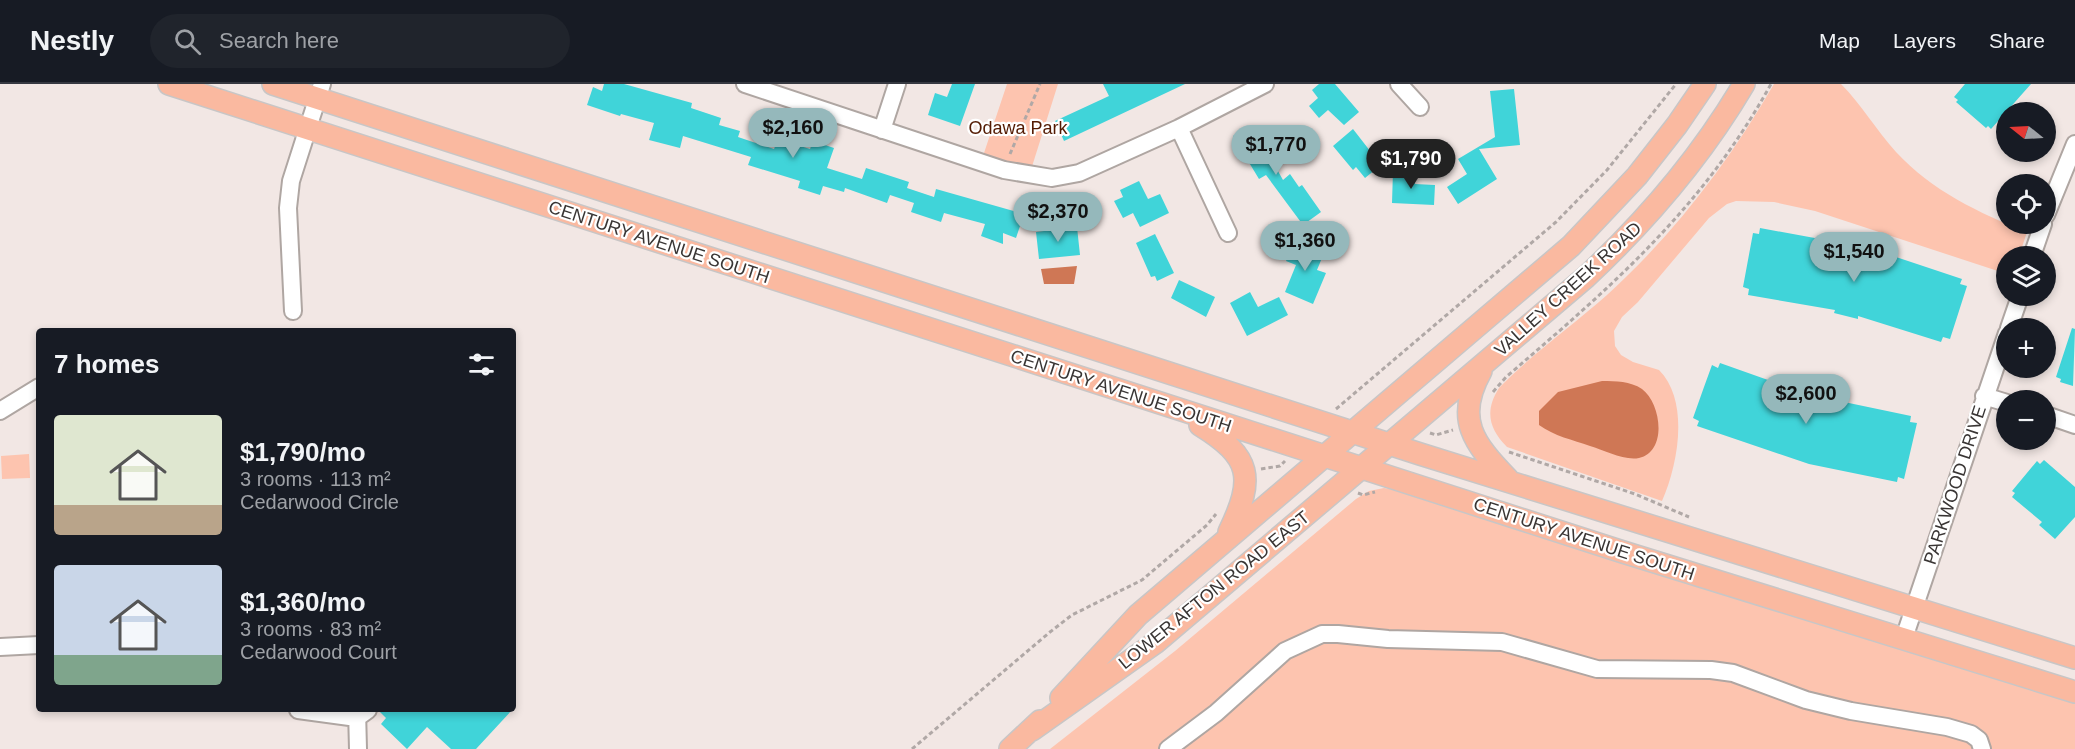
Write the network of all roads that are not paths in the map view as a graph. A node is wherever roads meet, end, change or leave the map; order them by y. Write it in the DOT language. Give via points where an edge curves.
graph roads {
  1 [pos="169,84"];
  2 [pos="273,84"];
  3 [pos="745,84"];
  4 [pos="897,84"];
  5 [pos="1265,84"];
  6 [pos="1399,84"];
  7 [pos="1705,84"];
  8 [pos="1744,84"];
  9 [pos="320,91"];
  10 [pos="1420,107"];
  11 [pos="1179,128"];
  12 [pos="307,129"];
  13 [pos="882,130"];
  14 [pos="2075,144"];
  15 [pos="2056,191"];
  16 [pos="1228,233"];
  17 [pos="293,311"];
  18 [pos="1487,363"];
  19 [pos="1996,363"];
  20 [pos="36,389"];
  21 [pos="1984,396"];
  22 [pos="1996,400"];
  23 [pos="1168,406"];
  24 [pos="0,411"];
  25 [pos="2056,419"];
  26 [pos="2075,425"];
  27 [pos="1352,431"];
  28 [pos="1391,444"];
  29 [pos="1323,456"];
  30 [pos="1363,468"];
  31 [pos="1511,482"];
  32 [pos="1226,540"];
  33 [pos="1914,607"];
  34 [pos="1904,638"];
  35 [pos="36,645"];
  36 [pos="0,647"];
  37 [pos="2075,658"];
  38 [pos="2075,692"];
  39 [pos="361,712"];
  40 [pos="1032,730"];
  41 [pos="358,749"];
  42 [pos="1010,749"];
  43 [pos="1168,749"];
  44 [pos="1982,749"];
  1 -- 12 [label="main road, CENTURY AVENUE SOUTH"];
  2 -- 9 [label="main road, CENTURY AVENUE SOUTH"];
  3 -- 13 [label="street"];
  4 -- 13 [label="street"];
  5 -- 11 [label="street"];
  6 -- 10 [label="street"];
  7 -- 27 [label="main road, VALLEY CREEK ROAD" via="1643,169 1571,246"];
  8 -- 18 [label="main road, VALLEY CREEK ROAD" via="1697,155 1639,226 1586,278"];
  9 -- 12 [label="street"];
  9 -- 27 [label="main road, CENTURY AVENUE SOUTH"];
  11 -- 13 [label="street" via="1079,173 1052,178 1004,170"];
  11 -- 16 [label="street"];
  12 -- 17 [label="street" via="291,181 288,208"];
  12 -- 23 [label="main road, CENTURY AVENUE SOUTH"];
  14 -- 15 [label="street"];
  18 -- 28 [label="main road, VALLEY CREEK ROAD"];
  18 -- 31 [label="main road" via="1472,394 1469,426 1481,451"];
  19 -- 21 [label="street, PARKWOOD DRIVE"];
  20 -- 24 [label="street"];
  21 -- 22 [label="street"];
  21 -- 33 [label="street, PARKWOOD DRIVE"];
  23 -- 29 [label="main road, CENTURY AVENUE SOUTH"];
  23 -- 32 [label="main road" via="1226,441 1240,457 1245,500"];
  25 -- 26 [label="street"];
  27 -- 28 [label="main road, CENTURY AVENUE SOUTH"];
  27 -- 29 [label="main road, VALLEY CREEK ROAD"];
  28 -- 30 [label="main road, VALLEY CREEK ROAD"];
  28 -- 31 [label="main road, CENTURY AVENUE SOUTH"];
  29 -- 30 [label="main road, CENTURY AVENUE SOUTH"];
  29 -- 32 [label="main road, LOWER AFTON ROAD EAST"];
  30 -- 34 [label="main road, CENTURY AVENUE SOUTH"];
  30 -- 40 [label="main road, LOWER AFTON ROAD EAST" via="1155,643"];
  31 -- 33 [label="main road, CENTURY AVENUE SOUTH"];
  32 -- 40 [label="main road, LOWER AFTON ROAD EAST" via="1138,615"];
  33 -- 34 [label="street, PARKWOOD DRIVE"];
  33 -- 37 [label="main road, CENTURY AVENUE SOUTH"];
  34 -- 38 [label="main road, CENTURY AVENUE SOUTH"];
  35 -- 36 [label="street"];
  39 -- 41 [label="street"];
  40 -- 42 [label="main road, LOWER AFTON ROAD EAST"];
  43 -- 44 [label="street" via="1216,713 1285,651 1322,634 1338,633 1388,639 1502,642 1597,669 1733,673 1806,700 1971,734"];
}
